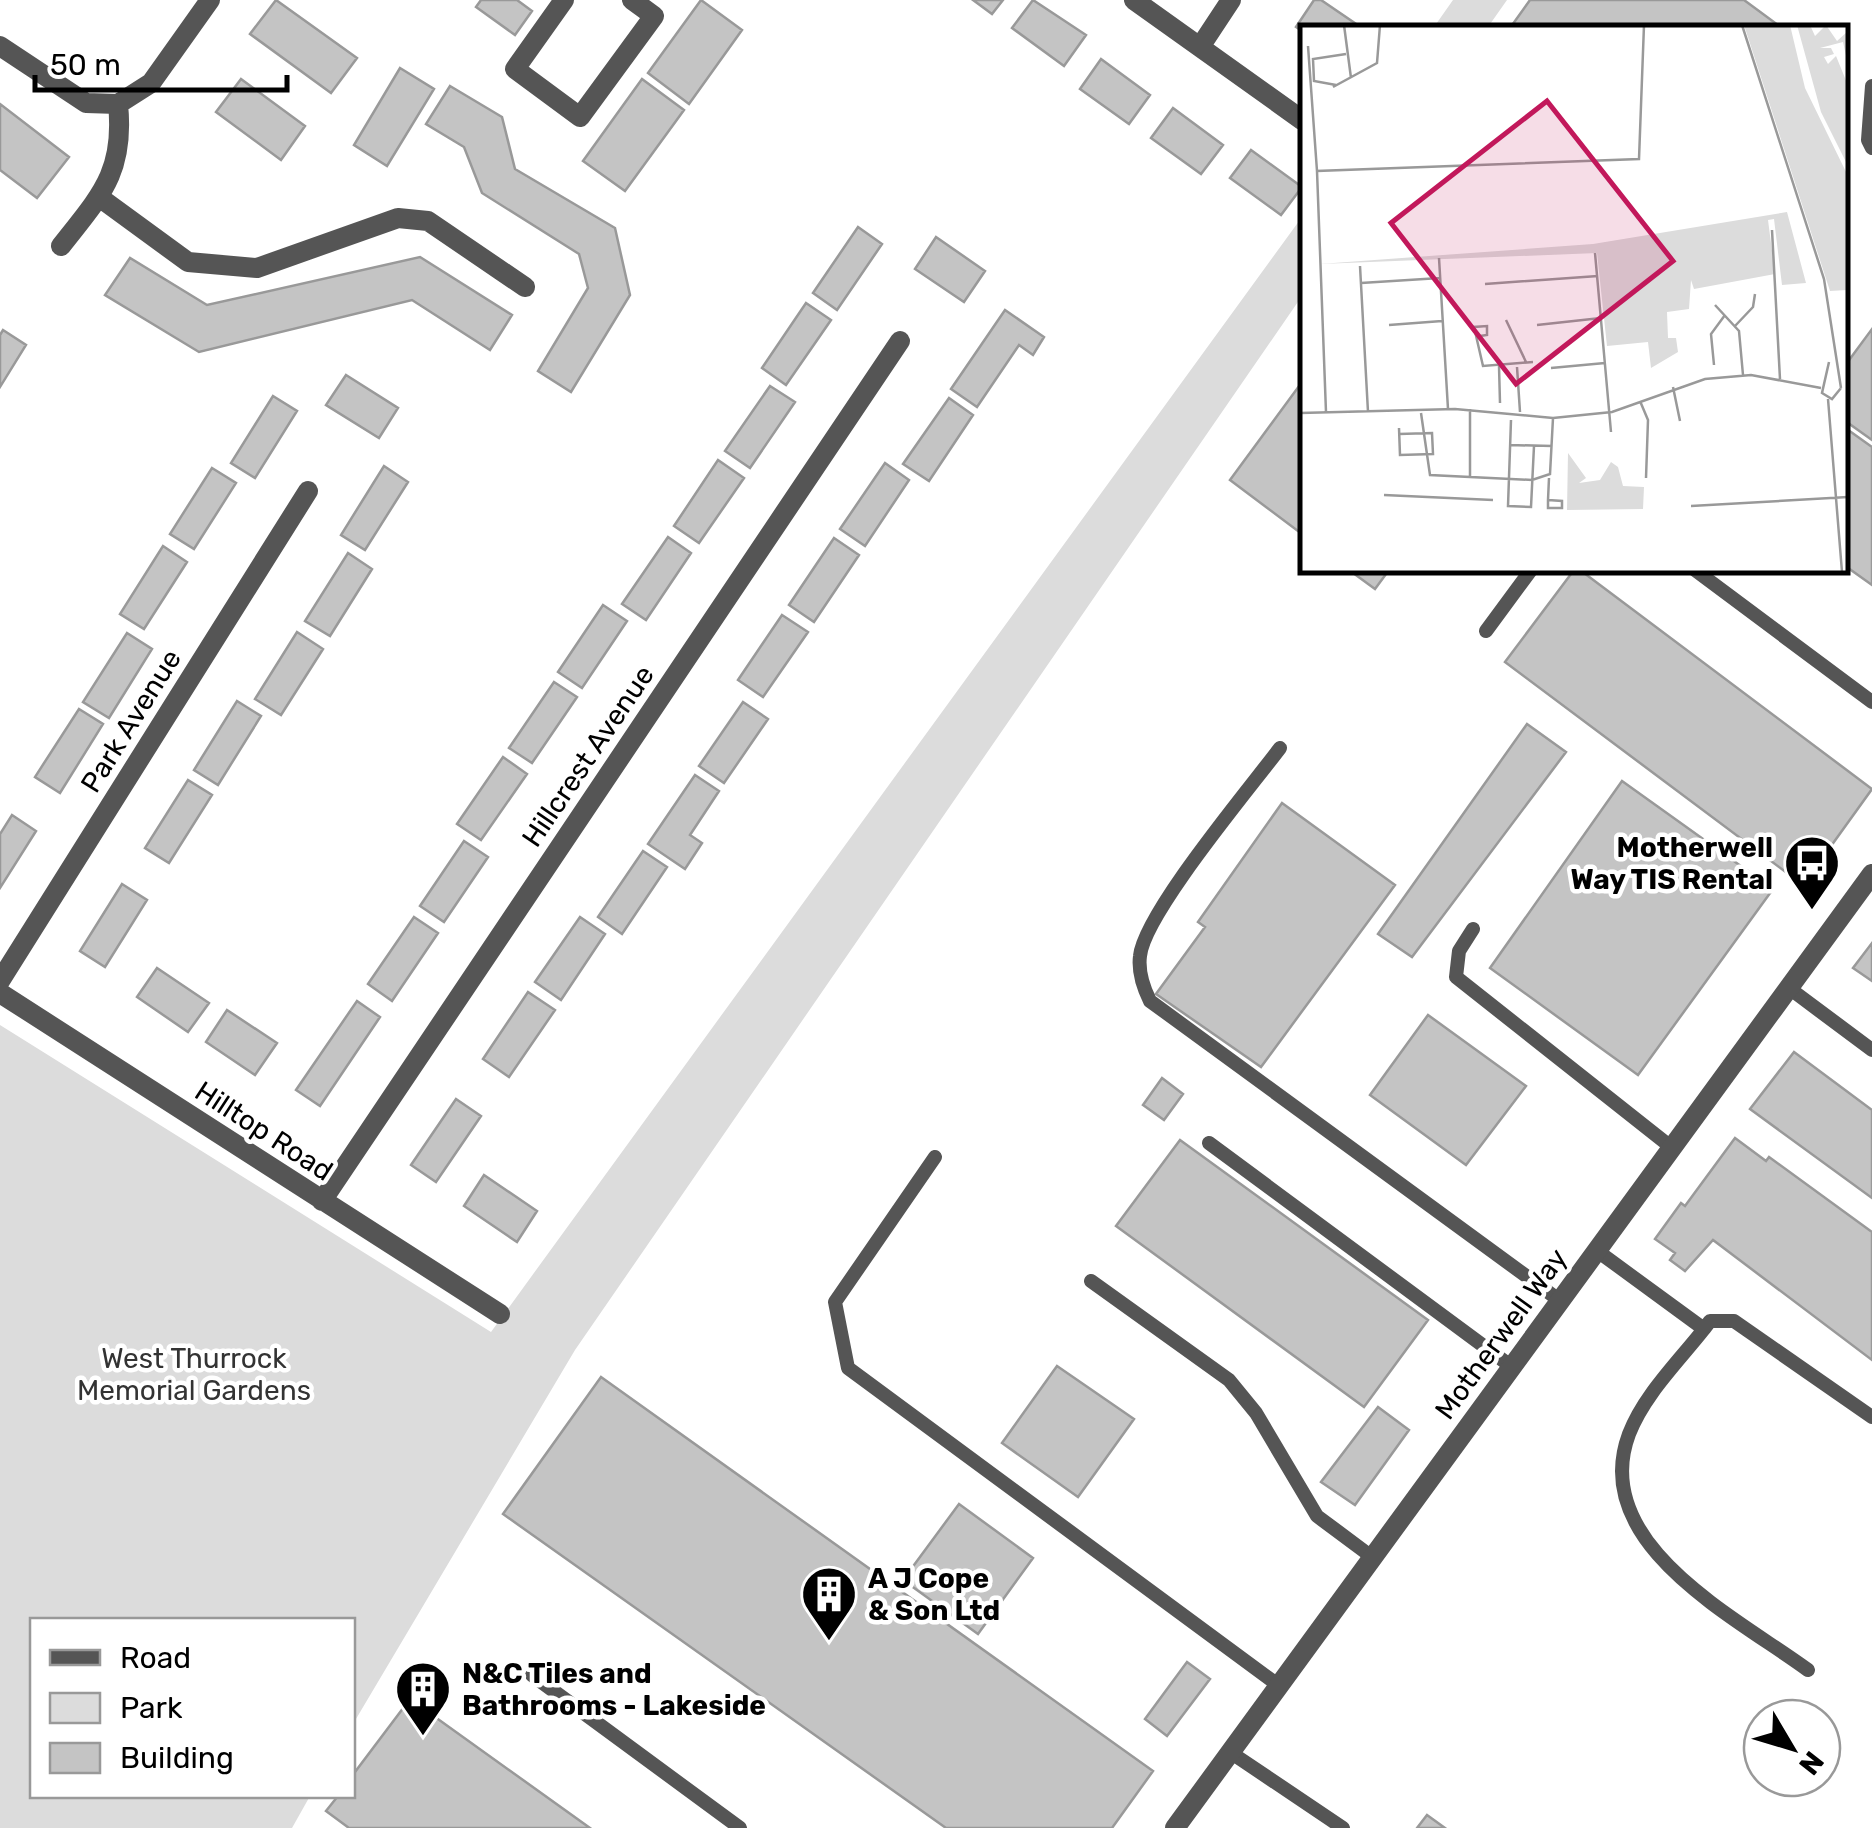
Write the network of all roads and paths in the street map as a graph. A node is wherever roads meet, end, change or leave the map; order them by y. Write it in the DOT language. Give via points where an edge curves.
graph roads {
  1 [pos="210,0"];
  2 [pos="632,0"];
  3 [pos="1134,0"];
  4 [pos="1231,0"];
  5 [pos="552,4"];
  6 [pos="0,46"];
  7 [pos="1200,46"];
  8 [pos="1872,86"];
  9 [pos="118,104"];
  10 [pos="1300,119"];
  11 [pos="1872,148"];
  12 [pos="99,198"];
  13 [pos="61,246"];
  14 [pos="525,287"];
  15 [pos="900,341"];
  16 [pos="308,490"];
  17 [pos="1529,572"];
  18 [pos="1698,572"];
  19 [pos="1486,632"];
  20 [pos="1872,702"];
  21 [pos="1280,748"];
  22 [pos="1872,874"];
  23 [pos="1473,930"];
  24 [pos="0,981"];
  25 [pos="1789,988"];
  26 [pos="0,993"];
  27 [pos="1872,1050"];
  28 [pos="1209,1142"];
  29 [pos="1671,1148"];
  30 [pos="935,1157"];
  31 [pos="322,1200"];
  32 [pos="1596,1250"];
  33 [pos="1091,1282"];
  34 [pos="1560,1300"];
  35 [pos="500,1314"];
  36 [pos="1704,1329"];
  37 [pos="1512,1367"];
  38 [pos="1872,1418"];
  39 [pos="1372,1557"];
  40 [pos="1808,1670"];
  41 [pos="532,1675"];
  42 [pos="1278,1684"];
  43 [pos="1230,1752"];
  44 [pos="740,1828"];
  45 [pos="1176,1828"];
  46 [pos="1343,1828"];
  1 -- 9 [label="street" via="151,83"];
  2 -- 5 [label="street" via="654,16 580,117 516,70"];
  3 -- 7 [label="street"];
  4 -- 7 [label="street"];
  6 -- 9 [label="street" via="86,103"];
  7 -- 10 [label="street"];
  8 -- 11 [label="lane"];
  9 -- 12 [label="street" via="120,152"];
  12 -- 13 [label="street"];
  12 -- 14 [label="street" via="188,262 257,268 398,218 428,220"];
  15 -- 31 [label="street, Hillcrest Avenue"];
  16 -- 24 [label="street, Park Avenue"];
  17 -- 19 [label="lane"];
  18 -- 20 [label="lane"];
  21 -- 34 [label="lane" via="1167,898 1140,953 1150,1002"];
  22 -- 25 [label="street, Motherwell Way"];
  23 -- 29 [label="lane" via="1459,950 1456,977"];
  25 -- 27 [label="lane"];
  25 -- 29 [label="street, Motherwell Way"];
  26 -- 31 [label="street, Hilltop Road"];
  28 -- 37 [label="lane"];
  29 -- 32 [label="street, Motherwell Way"];
  30 -- 42 [label="lane" via="835,1302 848,1368"];
  31 -- 35 [label="street, Hilltop Road"];
  32 -- 34 [label="street, Motherwell Way"];
  32 -- 36 [label="lane"];
  33 -- 39 [label="lane" via="1229,1380 1317,1516"];
  34 -- 37 [label="street, Motherwell Way"];
  36 -- 38 [label="lane" via="1710,1321 1734,1320"];
  36 -- 40 [label="lane" via="1644,1405 1629,1435 1623,1491 1645,1544"];
  37 -- 39 [label="street, Motherwell Way"];
  39 -- 42 [label="street, Motherwell Way"];
  41 -- 44 [label="lane"];
  42 -- 43 [label="street, Motherwell Way"];
  43 -- 45 [label="street, Motherwell Way"];
  43 -- 46 [label="lane"];
}
